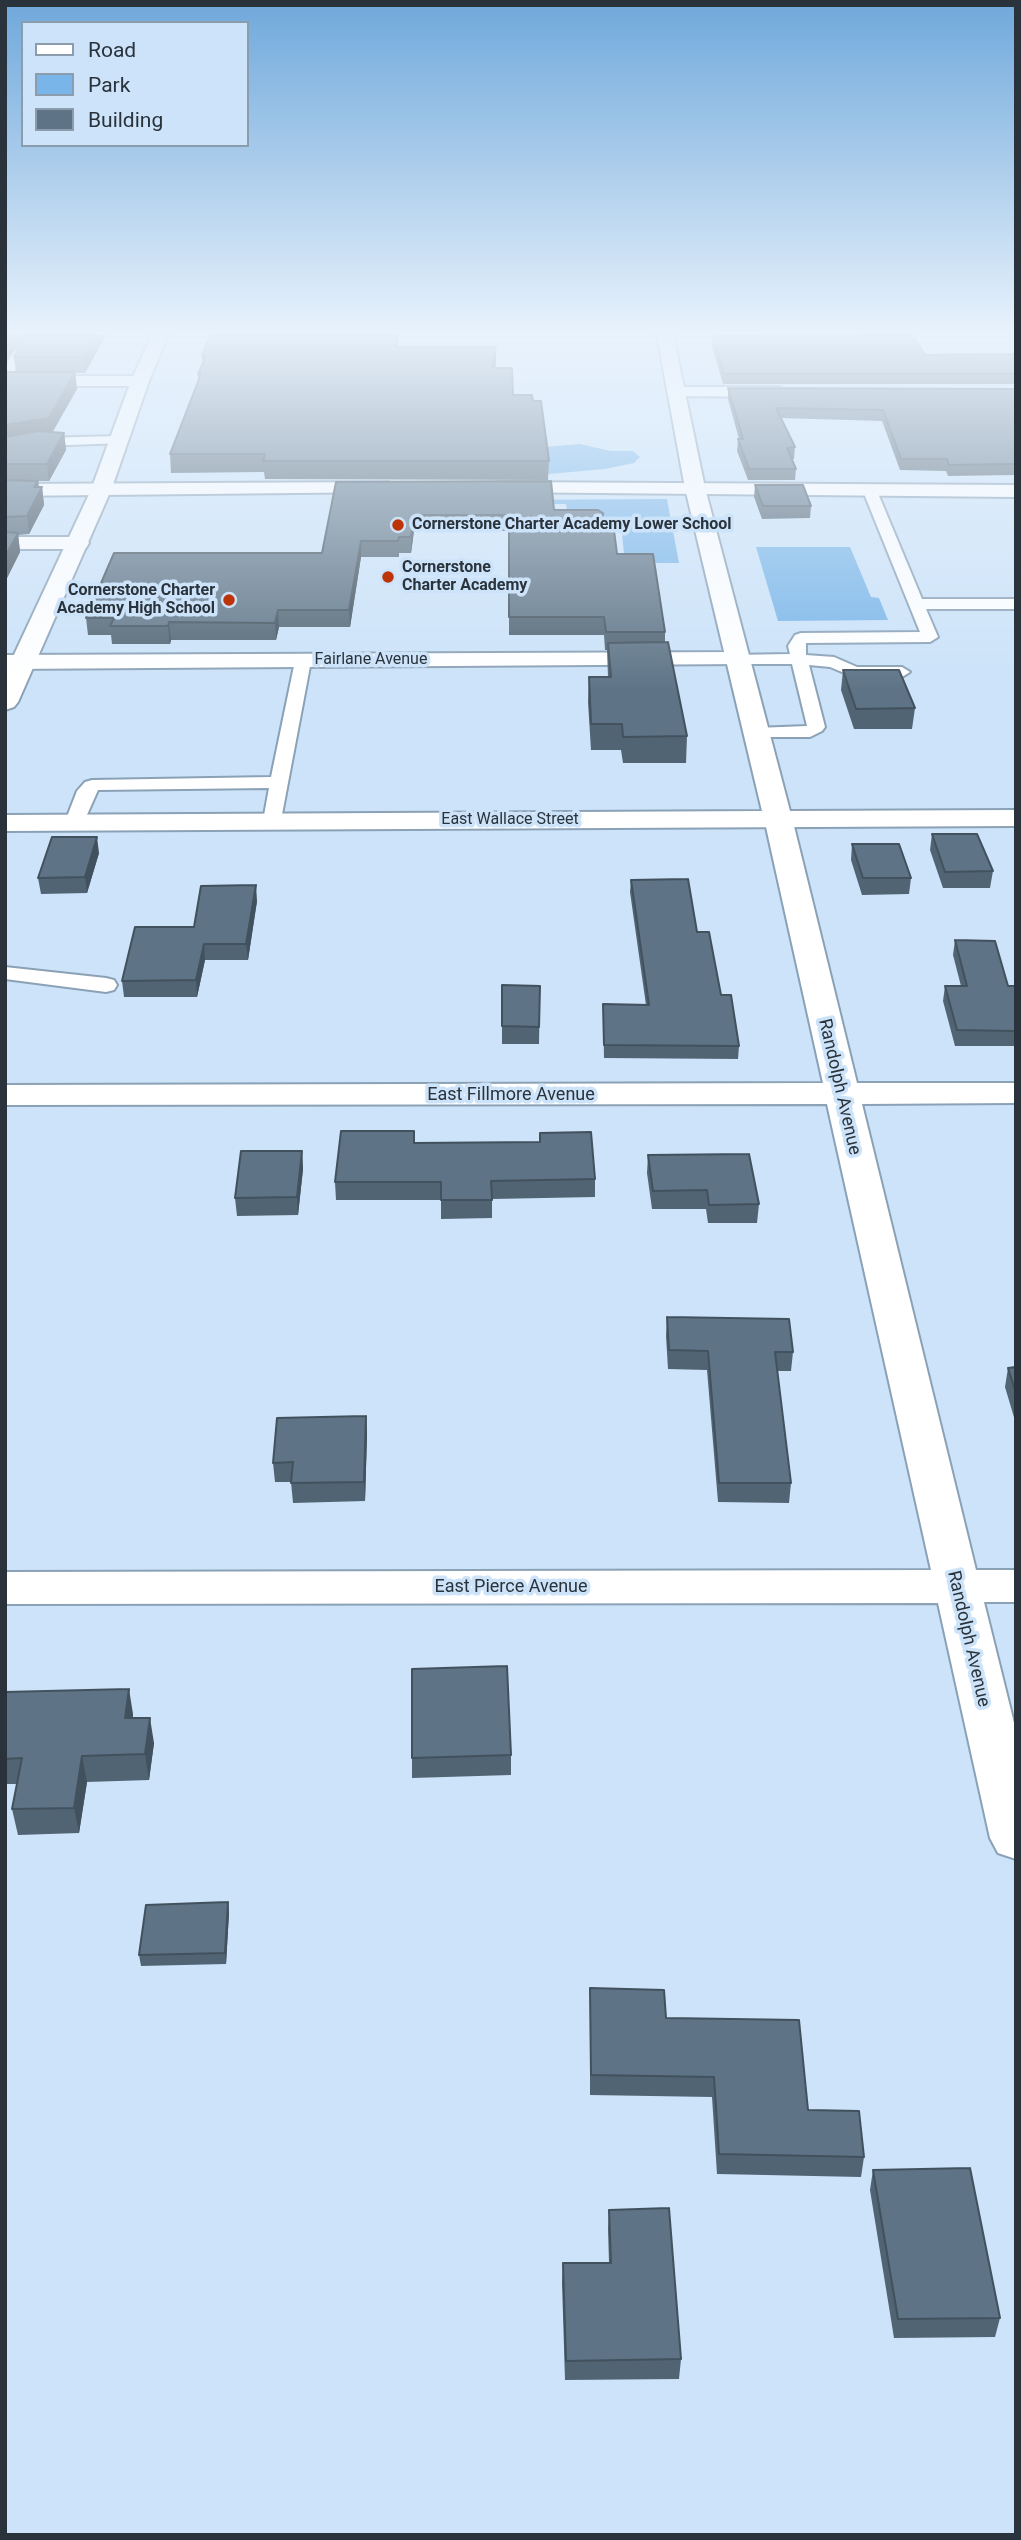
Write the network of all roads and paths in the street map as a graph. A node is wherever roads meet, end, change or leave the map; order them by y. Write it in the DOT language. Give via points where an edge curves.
graph roads {
  1 [pos="114,454"];
  2 [pos="688,454"];
  3 [pos="5,457"];
  4 [pos="5,463"];
  5 [pos="411,488"];
  6 [pos="480,488"];
  7 [pos="695,488"];
  8 [pos="5,490"];
  9 [pos="101,490"];
  10 [pos="870,491"];
  11 [pos="1016,491"];
  12 [pos="5,543"];
  13 [pos="78,543"];
  14 [pos="916,604"];
  15 [pos="1016,604"];
  16 [pos="736,659"];
  17 [pos="799,659"];
  18 [pos="303,660"];
  19 [pos="14,662"];
  20 [pos="902,672"];
  21 [pos="5,702"];
  22 [pos="755,733"];
  23 [pos="279,782"];
  24 [pos="778,818"];
  25 [pos="1016,818"];
  26 [pos="273,821"];
  27 [pos="75,822"];
  28 [pos="5,823"];
  29 [pos="5,973"];
  30 [pos="106,985"];
  31 [pos="1016,1093"];
  32 [pos="5,1095"];
  33 [pos="840,1095"];
  34 [pos="955,1586"];
  35 [pos="1016,1586"];
  36 [pos="5,1588"];
  37 [pos="1016,1838"];
  1 -- 9 [label="street"];
  2 -- 7 [label="street, Randolph Avenue"];
  3 -- 4 [label="lane" via="9,458"];
  5 -- 9 [label="street"];
  6 -- 7 [label="street"];
  7 -- 10 [label="street"];
  7 -- 16 [label="street, Randolph Avenue"];
  8 -- 9 [label="street"];
  9 -- 13 [label="street"];
  10 -- 11 [label="street"];
  10 -- 14 [label="lane"];
  12 -- 13 [label="street"];
  13 -- 19 [label="street"];
  14 -- 15 [label="lane"];
  14 -- 17 [label="lane" via="930,638 801,638 796,646"];
  16 -- 17 [label="lane"];
  16 -- 18 [label="street, Fairlane Avenue"];
  16 -- 22 [label="street, Randolph Avenue"];
  17 -- 20 [label="lane" via="834,662 854,672"];
  17 -- 22 [label="lane" via="816,727 810,732"];
  18 -- 19 [label="street, Fairlane Avenue"];
  18 -- 23 [label="lane"];
  19 -- 21 [label="street"];
  22 -- 24 [label="street, Randolph Avenue"];
  23 -- 26 [label="lane"];
  23 -- 27 [label="lane" via="103,783 86,791"];
  24 -- 25 [label="street, East Wallace Street"];
  24 -- 26 [label="street, East Wallace Street"];
  24 -- 33 [label="street, Randolph Avenue"];
  26 -- 27 [label="street, East Wallace Street"];
  27 -- 28 [label="street, East Wallace Street"];
  29 -- 30 [label="lane"];
  31 -- 33 [label="street, East Fillmore Avenue"];
  32 -- 33 [label="street, East Fillmore Avenue"];
  33 -- 34 [label="street, Randolph Avenue"];
  34 -- 35 [label="street, East Pierce Avenue"];
  34 -- 36 [label="street, East Pierce Avenue"];
  34 -- 37 [label="street, Randolph Avenue"];
}
